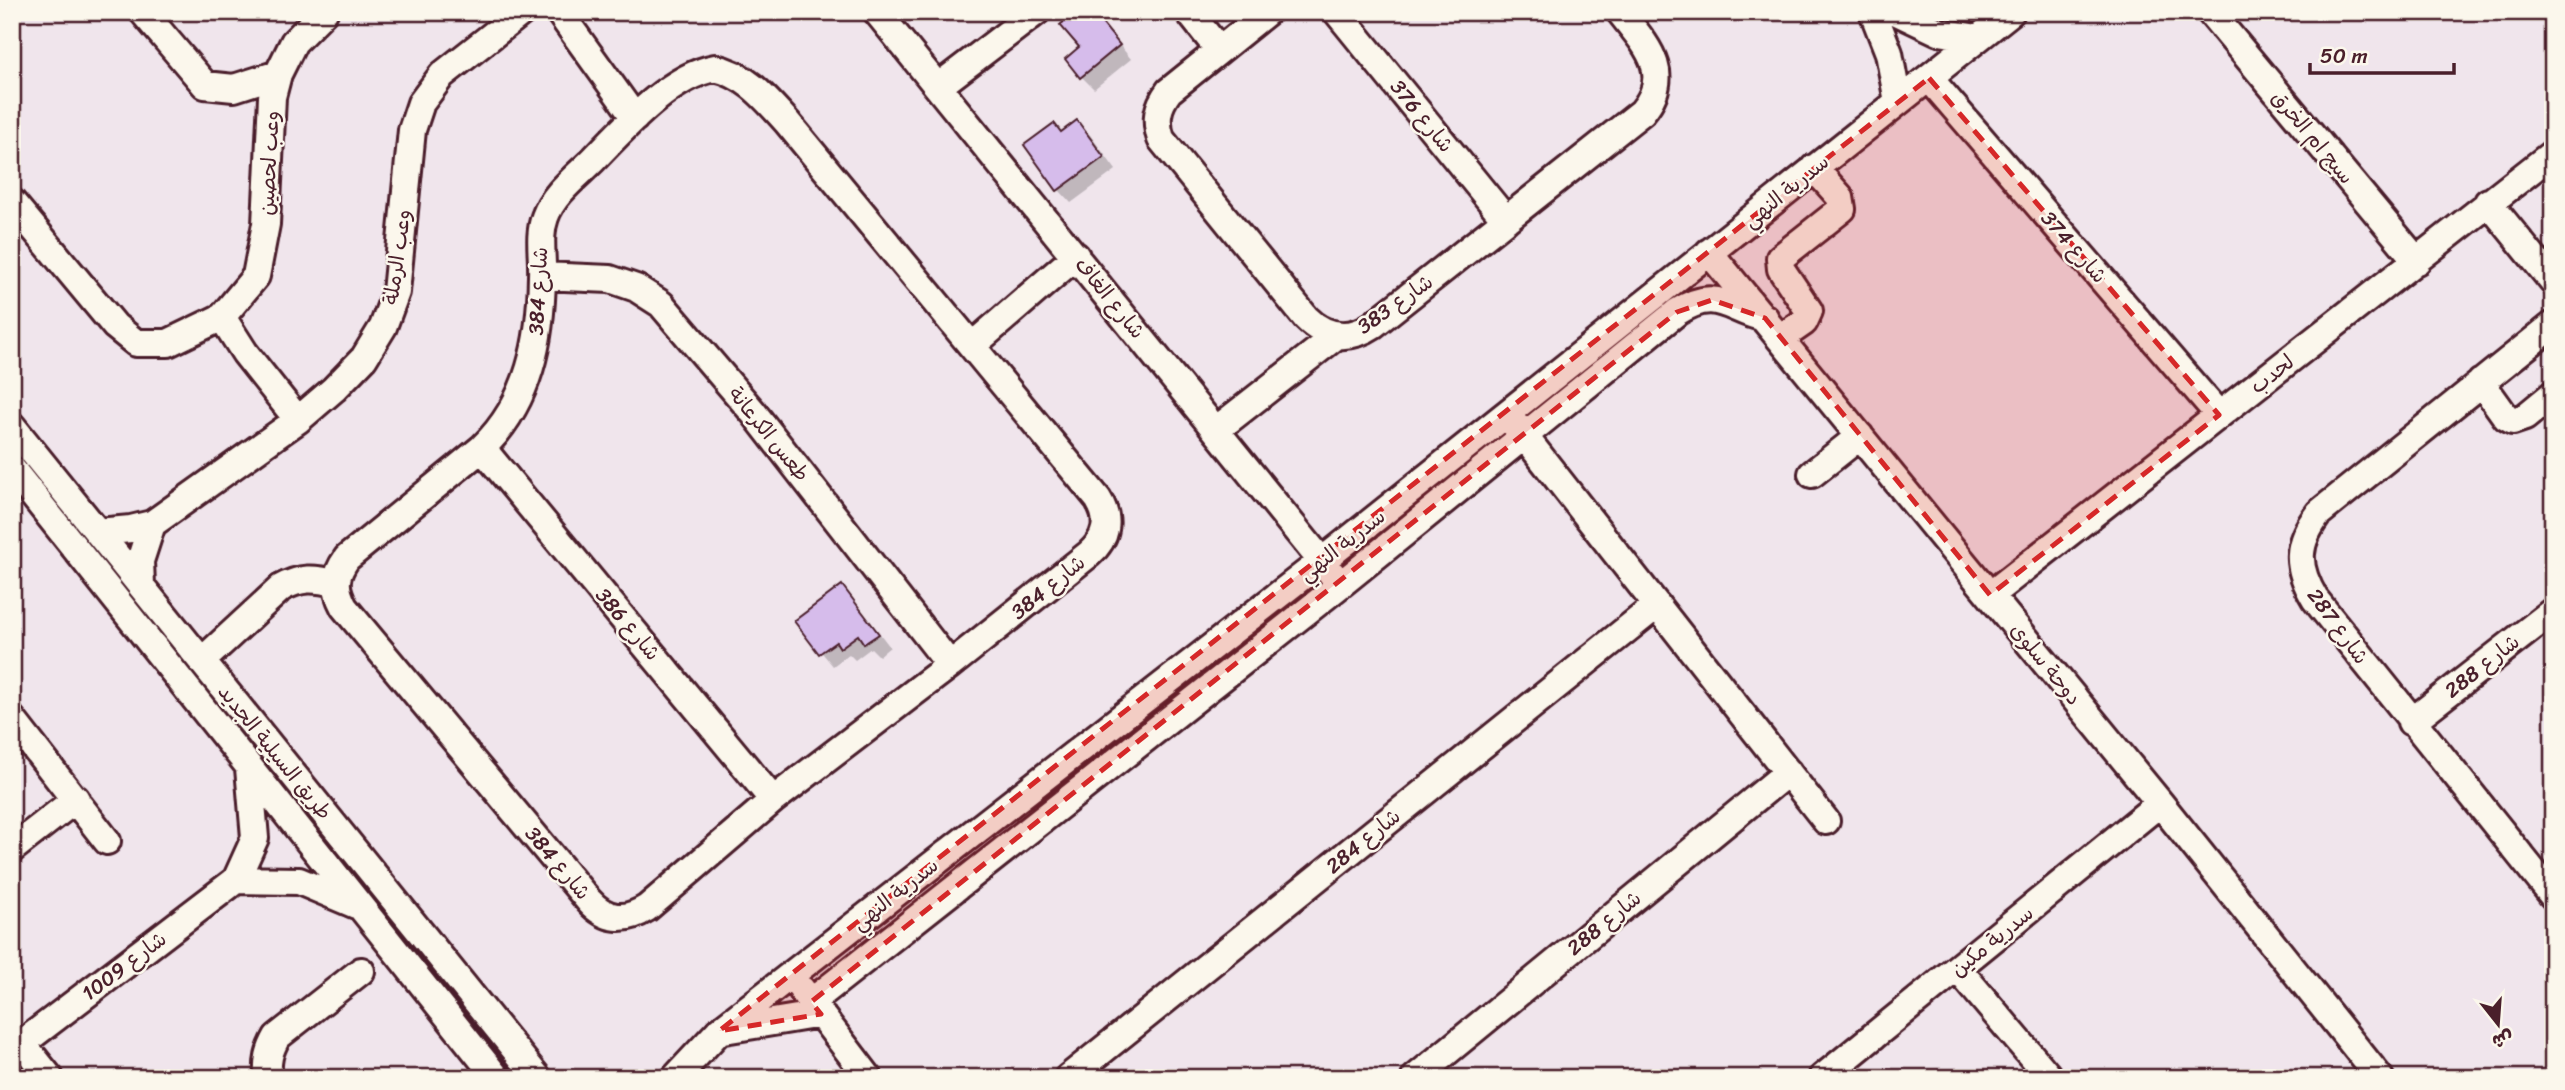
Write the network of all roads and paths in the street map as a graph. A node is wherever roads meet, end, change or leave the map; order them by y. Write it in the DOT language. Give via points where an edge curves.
graph roads {
  1 [pos="143,12"];
  2 [pos="324,12"];
  3 [pos="522,12"];
  4 [pos="559,12"];
  5 [pos="877,12"];
  6 [pos="1036,12"];
  7 [pos="1189,12"];
  8 [pos="1267,12"];
  9 [pos="1337,12"];
  10 [pos="1620,12"];
  11 [pos="1873,12"];
  12 [pos="1897,12"];
  13 [pos="2011,12"];
  14 [pos="2210,12"];
  15 [pos="1978,38"];
  16 [pos="1219,50"];
  17 [pos="278,74"];
  18 [pos="1929,78"];
  19 [pos="939,86"];
  20 [pos="1898,102"];
  21 [pos="635,118"];
  22 [pos="2553,153"];
  23 [pos="1814,168"];
  24 [pos="12,202"];
  25 [pos="2488,202"];
  26 [pos="1506,220"];
  27 [pos="1709,252"];
  28 [pos="1076,256"];
  29 [pos="2417,261"];
  30 [pos="542,276"];
  31 [pos="2553,282"];
  32 [pos="222,317"];
  33 [pos="2553,325"];
  34 [pos="1773,328"];
  35 [pos="1336,336"];
  36 [pos="972,345"];
  37 [pos="2481,382"];
  38 [pos="2553,394"];
  39 [pos="1507,414"];
  40 [pos="2219,415"];
  41 [pos="298,420"];
  42 [pos="12,426"];
  43 [pos="1216,430"];
  44 [pos="1524,436"];
  45 [pos="1860,436"];
  46 [pos="482,447"];
  47 [pos="12,469"];
  48 [pos="1812,474"];
  49 [pos="152,524"];
  50 [pos="98,532"];
  51 [pos="1322,561"];
  52 [pos="335,583"];
  53 [pos="141,585"];
  54 [pos="1340,585"];
  55 [pos="1990,595"];
  56 [pos="1657,605"];
  57 [pos="2553,611"];
  58 [pos="202,661"];
  59 [pos="950,666"];
  60 [pos="12,719"];
  61 [pos="2411,722"];
  62 [pos="249,768"];
  63 [pos="1788,772"];
  64 [pos="76,799"];
  65 [pos="773,800"];
  66 [pos="2160,803"];
  67 [pos="1826,821"];
  68 [pos="107,841"];
  69 [pos="12,849"];
  70 [pos="236,880"];
  71 [pos="2553,896"];
  72 [pos="360,907"];
  73 [pos="1958,969"];
  74 [pos="362,971"];
  75 [pos="790,975"];
  76 [pos="816,1008"];
  77 [pos="719,1031"];
  78 [pos="17,1047"];
  79 [pos="1420,1076"];
  80 [pos="270,1077"];
  81 [pos="50,1078"];
  82 [pos="497,1078"];
  83 [pos="538,1078"];
  84 [pos="675,1078"];
  85 [pos="869,1078"];
  86 [pos="1068,1078"];
  87 [pos="1822,1078"];
  88 [pos="2050,1078"];
  89 [pos="2380,1078"];
  1 -- 17 [label="street" via="205,85 234,88"];
  2 -- 17 [label="street, وعب لحصين" via="294,42"];
  3 -- 41 [label="street, وعب الرملة" via="442,75 421,103 412,130 399,273 391,310 364,358"];
  4 -- 21 [label="street"];
  5 -- 19 [label="street, شارع الغاف"];
  6 -- 19 [label="street"];
  7 -- 16 [label="street"];
  8 -- 16 [label="street, شارع 383"];
  9 -- 26 [label="street, شارع 376"];
  10 -- 26 [label="street, شارع 383" via="1654,60 1653,96 1642,112"];
  11 -- 20 [label="street" via="1889,53"];
  12 -- 15 [label="street" via="1939,32"];
  13 -- 15 [label="street, سدرية النهي"];
  14 -- 29 [label="street, سيج ام الخرق"];
  15 -- 18 [label="street, سدرية النهي"];
  16 -- 35 [label="street, شارع 383" via="1161,102 1157,127 1161,139 1306,318"];
  17 -- 32 [label="street, وعب لحصين" via="272,97 266,224 256,276"];
  18 -- 20 [label="street, سدرية النهي"];
  18 -- 40 [label="street, شارع 374"];
  19 -- 28 [label="street, شارع الغاف"];
  20 -- 23 [label="street, سدرية النهي"];
  21 -- 30 [label="street, شارع 384" via="550,205 541,232"];
  21 -- 36 [label="street, شارع 384" via="704,70 715,68 741,77 787,122"];
  22 -- 25 [label="street, لحدب"];
  23 -- 27 [label="street, سدرية النهي"];
  23 -- 34 [label="street" via="1840,197 1842,209 1780,258 1781,269 1809,311 1804,321"];
  24 -- 32 [label="street, وعب لحصين" via="115,326 136,343 168,343"];
  25 -- 29 [label="street, لحدب"];
  25 -- 31 [label="street"];
  26 -- 35 [label="street, شارع 383" via="1373,325 1362,332"];
  27 -- 34 [label="street, دوحة سلوى"];
  27 -- 39 [label="street, سدرية النهي"];
  28 -- 36 [label="street"];
  28 -- 43 [label="street, شارع الغاف"];
  29 -- 40 [label="street, لحدب"];
  30 -- 46 [label="street, شارع 384" via="536,341 525,385 500,431"];
  30 -- 59 [label="street, طعس الكرعانة" via="610,279 661,304 753,412"];
  32 -- 41 [label="street"];
  33 -- 37 [label="street, شارع 287"];
  34 -- 44 [label="street" via="1725,302 1700,301 1688,306"];
  34 -- 45 [label="street, دوحة سلوى"];
  35 -- 43 [label="street"];
  36 -- 59 [label="street, شارع 384" via="1098,499 1106,529 1089,554"];
  37 -- 38 [label="street" via="2513,421"];
  37 -- 61 [label="street, شارع 287" via="2319,513 2300,552 2302,572 2315,599"];
  39 -- 44 [label="street"];
  39 -- 51 [label="street, سدرية النهي"];
  40 -- 55 [label="street, لحدب"];
  41 -- 49 [label="street, وعب الرملة"];
  42 -- 50 [label="street, طريق السيلية الجديد"];
  43 -- 51 [label="street, شارع الغاف"];
  44 -- 54 [label="street"];
  44 -- 56 [label="street"];
  45 -- 48 [label="street"];
  45 -- 55 [label="street, دوحة سلوى"];
  46 -- 52 [label="street, شارع 384" via="346,558"];
  46 -- 65 [label="street, شارع 386"];
  47 -- 62 [label="street, طريق السيلية الجديد"];
  49 -- 50 [label="street, وعب الرملة"];
  49 -- 53 [label="street" via="140,561"];
  50 -- 53 [label="street, طريق السيلية الجديد"];
  51 -- 54 [label="street, شارع الغاف"];
  51 -- 75 [label="street, سدرية النهي"];
  52 -- 58 [label="street" via="311,578 288,584"];
  52 -- 65 [label="street, شارع 384" via="344,607 589,901 610,917 636,915 647,908"];
  53 -- 58 [label="street, طريق السيلية الجديد"];
  54 -- 76 [label="street"];
  55 -- 66 [label="street, دوحة سلوى"];
  56 -- 63 [label="street"];
  56 -- 86 [label="street, شارع 284"];
  57 -- 61 [label="street, شارع 288"];
  58 -- 83 [label="street, طريق السيلية الجديد"];
  59 -- 65 [label="street, شارع 384"];
  60 -- 64 [label="street"];
  61 -- 71 [label="street, شارع 287"];
  62 -- 70 [label="street, شارع 1009" via="255,838"];
  62 -- 72 [label="street, طريق السيلية الجديد"];
  63 -- 67 [label="street"];
  63 -- 79 [label="street, شارع 288"];
  64 -- 68 [label="street"];
  64 -- 69 [label="street"];
  66 -- 73 [label="street, سدرية مكين"];
  66 -- 89 [label="street, دوحة سلوى"];
  70 -- 72 [label="street" via="299,881"];
  70 -- 78 [label="street, شارع 1009"];
  72 -- 82 [label="street, طريق السيلية الجديد"];
  73 -- 87 [label="street, سدرية مكين"];
  73 -- 88 [label="street"];
  74 -- 80 [label="street" via="277,1037 267,1063"];
  75 -- 76 [label="street"];
  75 -- 77 [label="street, سدرية النهي"];
  76 -- 77 [label="street"];
  76 -- 85 [label="street"];
  77 -- 84 [label="street, سدرية النهي"];
  78 -- 81 [label="street"];
}
